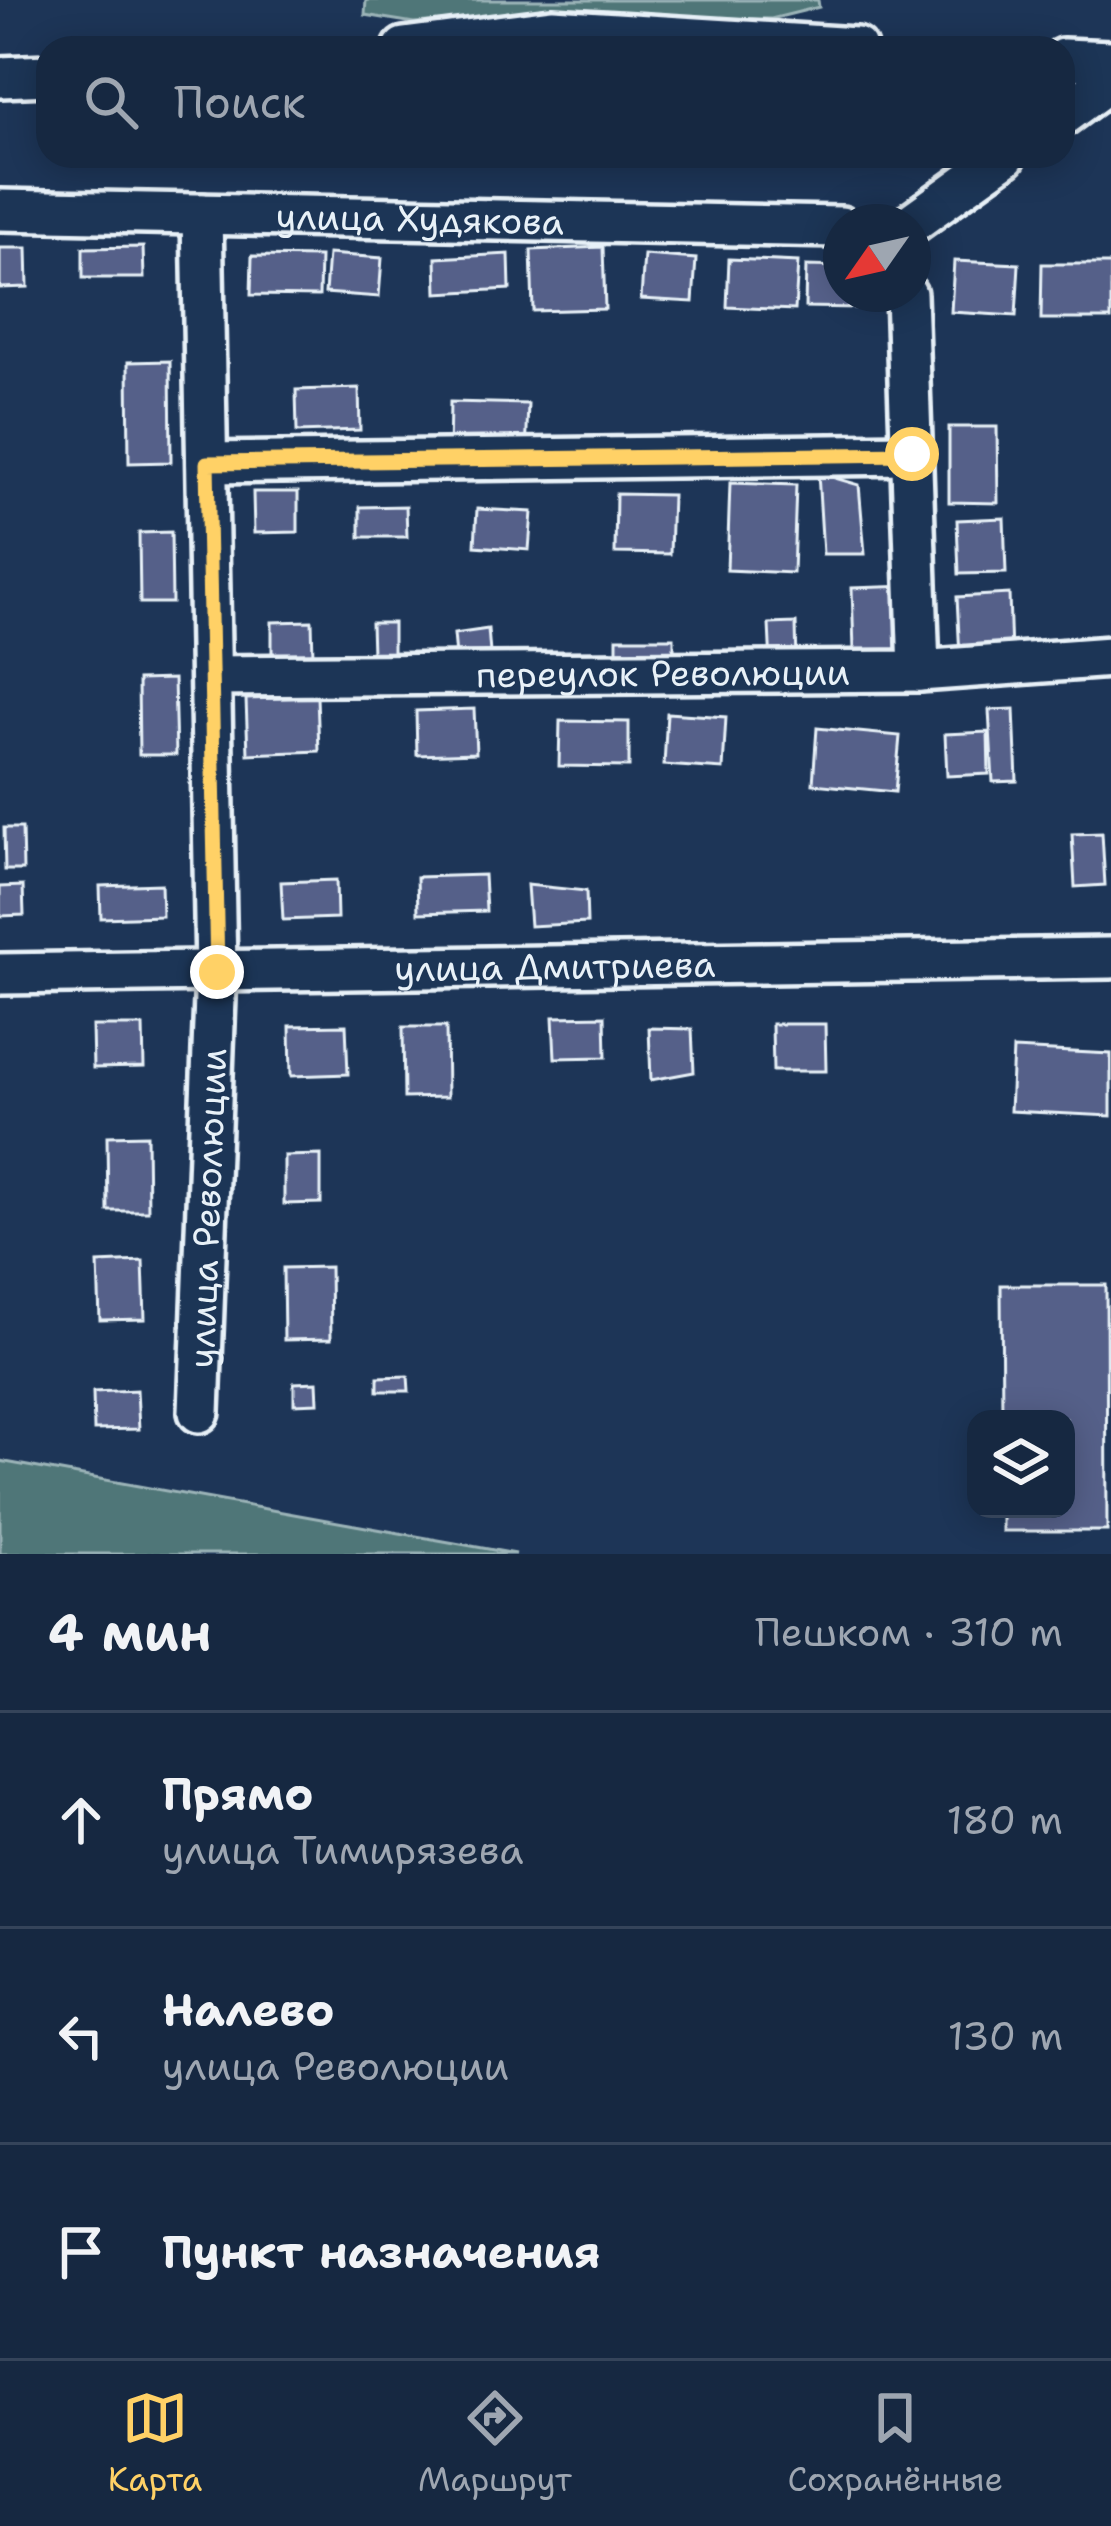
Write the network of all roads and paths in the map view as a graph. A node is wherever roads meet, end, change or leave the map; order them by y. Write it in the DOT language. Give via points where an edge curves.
graph roads {
  1 [pos="497,36"];
  2 [pos="664,36"];
  3 [pos="1075,59"];
  4 [pos="1111,61"];
  5 [pos="36,76"];
  6 [pos="0,77"];
  7 [pos="1111,80"];
  8 [pos="1075,106"];
  9 [pos="989,168"];
  10 [pos="931,209"];
  11 [pos="0,210"];
  12 [pos="202,214"];
  13 [pos="823,227"];
  14 [pos="908,312"];
  15 [pos="912,454"];
  16 [pos="207,463"];
  17 [pos="1111,657"];
  18 [pos="919,670"];
  19 [pos="213,676"];
  20 [pos="1111,958"];
  21 [pos="217,972"];
  22 [pos="0,974"];
  23 [pos="199,1412"];
  1 -- 2 [label="street" via="552,29"];
  3 -- 4 [label="street"];
  5 -- 6 [label="street"];
  7 -- 8 [label="street"];
  9 -- 10 [label="street"];
  11 -- 12 [label="street, улица Худякова"];
  12 -- 13 [label="street, улица Худякова"];
  12 -- 16 [label="street, улица Революции"];
  14 -- 15 [label="street"];
  15 -- 16 [label="street"];
  15 -- 18 [label="street"];
  16 -- 19 [label="street, улица Революции"];
  17 -- 18 [label="street, переулок Революции"];
  18 -- 19 [label="street, переулок Революции"];
  19 -- 21 [label="street, улица Революции"];
  20 -- 21 [label="street, улица Дмитриева"];
  21 -- 22 [label="street, улица Дмитриева"];
  21 -- 23 [label="street, улица Революции"];
}
